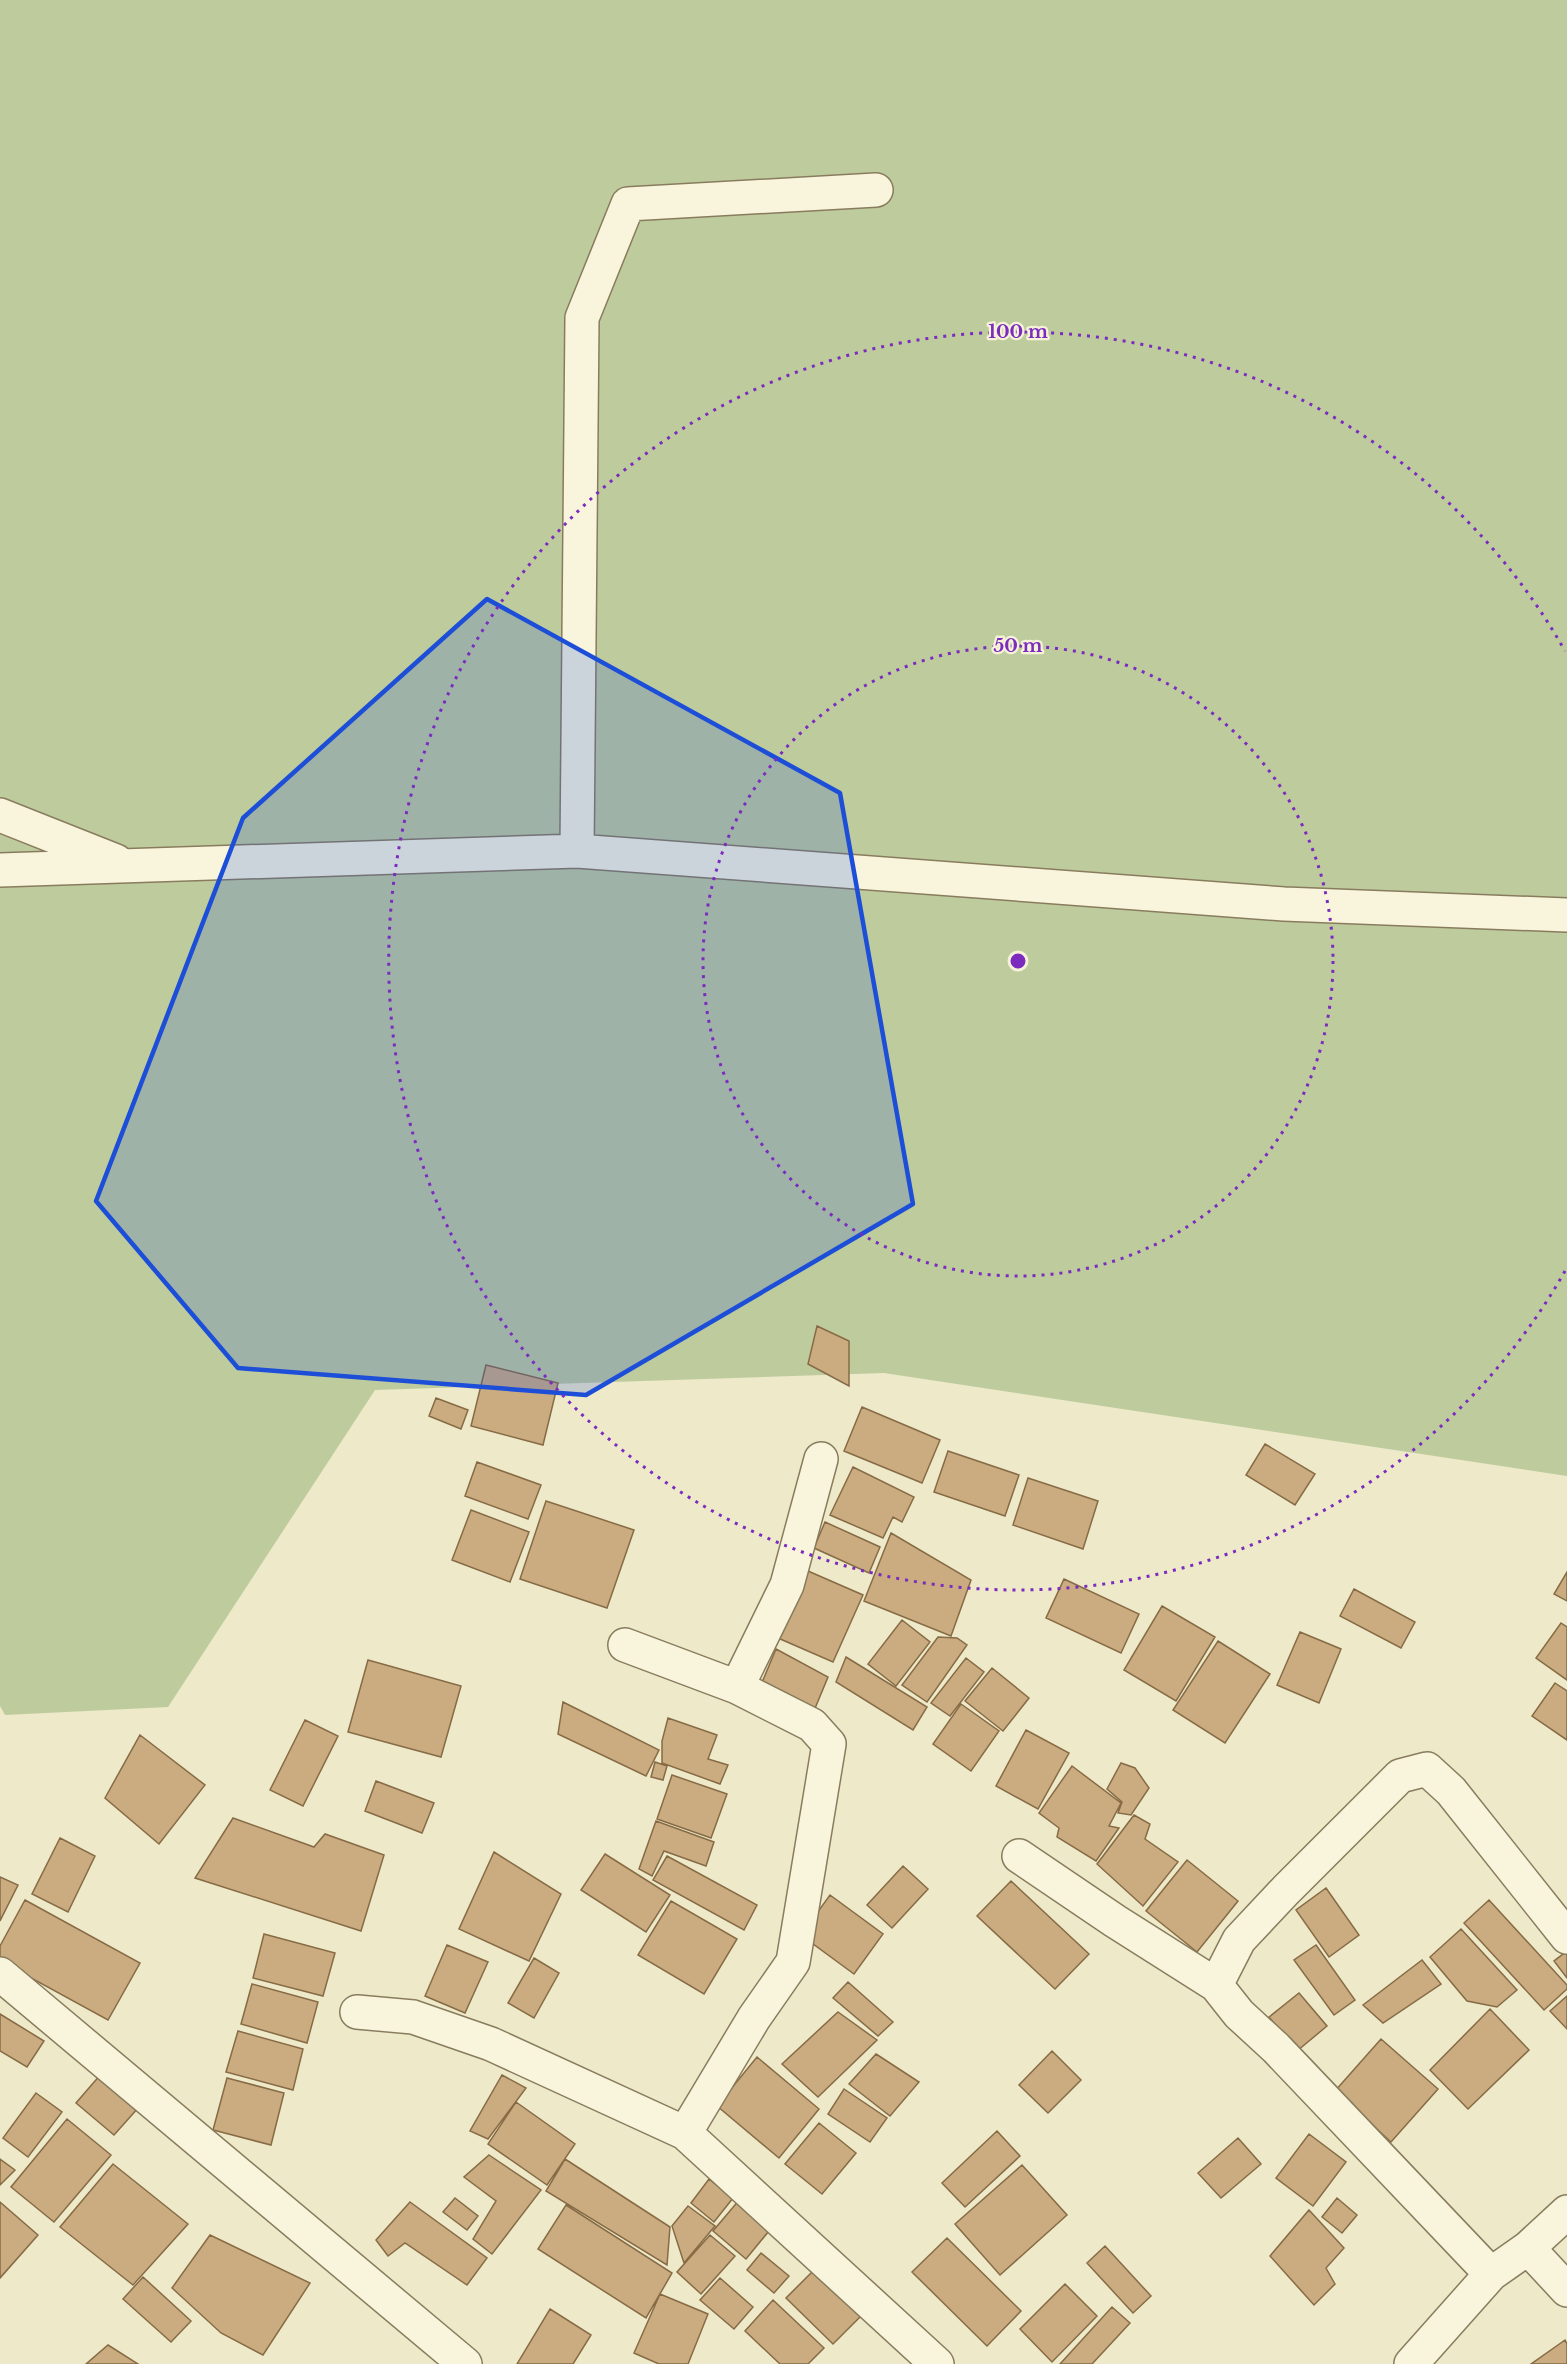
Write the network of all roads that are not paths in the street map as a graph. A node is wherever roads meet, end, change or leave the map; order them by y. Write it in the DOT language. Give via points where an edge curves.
graph roads {
  1 [pos="876,190"];
  2 [pos="0,815"];
  3 [pos="577,851"];
  4 [pos="127,865"];
  5 [pos="0,870"];
  6 [pos="1567,915"];
  7 [pos="821,1459"];
  8 [pos="625,1645"];
  9 [pos="737,1687"];
  10 [pos="1019,1856"];
  11 [pos="1567,1937"];
  12 [pos="0,1974"];
  13 [pos="1216,1985"];
  14 [pos="357,2013"];
  15 [pos="685,2133"];
  16 [pos="1567,2212"];
  17 [pos="1528,2248"];
  18 [pos="1491,2274"];
  19 [pos="1567,2290"];
  20 [pos="465,2364"];
  21 [pos="937,2364"];
  22 [pos="1411,2364"];
  1 -- 3 [label="street" via="628,204 582,318"];
  2 -- 4 [label="street"];
  3 -- 4 [label="street"];
  3 -- 6 [label="street" via="1284,904"];
  4 -- 5 [label="street"];
  7 -- 9 [label="street" via="787,1585"];
  8 -- 9 [label="street"];
  9 -- 15 [label="street" via="812,1725 829,1744 793,1962 754,2018"];
  10 -- 13 [label="street"];
  11 -- 13 [label="street" via="1450,1791 1426,1769 1400,1776 1286,1890 1239,1940"];
  12 -- 20 [label="street"];
  13 -- 18 [label="street" via="1239,2014"];
  14 -- 15 [label="street" via="413,2017 491,2044"];
  15 -- 21 [label="street"];
  16 -- 17 [label="street"];
  17 -- 18 [label="street"];
  17 -- 19 [label="street"];
  18 -- 22 [label="street"];
}
